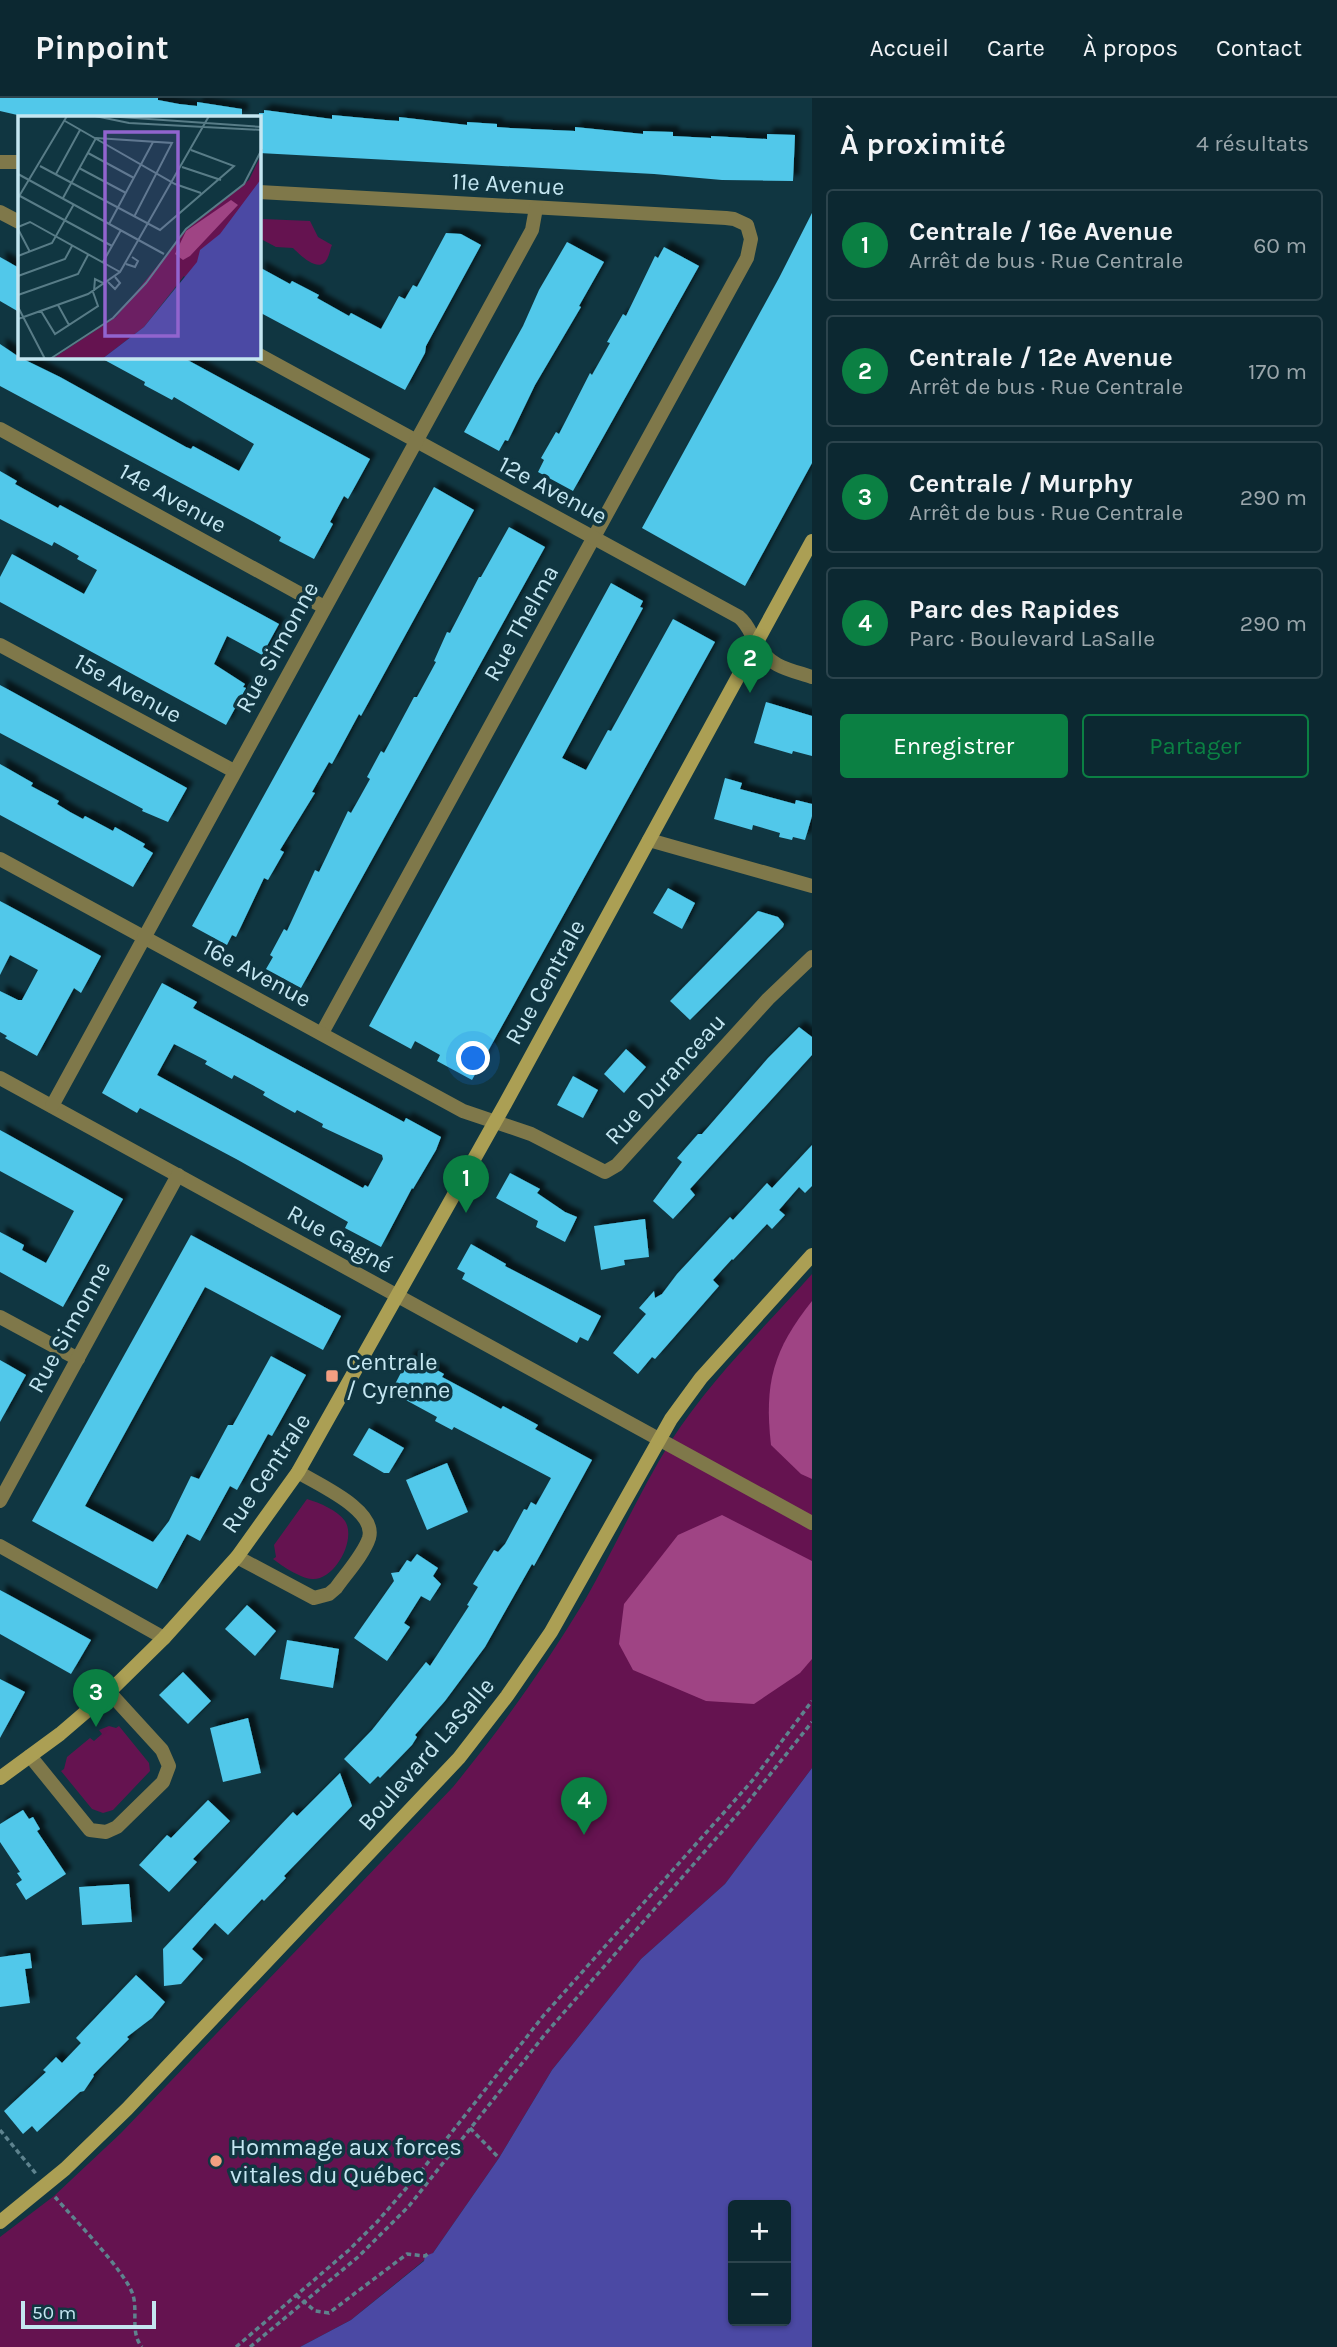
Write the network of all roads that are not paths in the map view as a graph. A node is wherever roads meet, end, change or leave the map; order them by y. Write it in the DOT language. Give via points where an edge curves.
graph roads {
  1 [pos="0,162"];
  2 [pos="18,162"];
  3 [pos="261,192"];
  4 [pos="536,208"];
  5 [pos="0,212"];
  6 [pos="18,221"];
  7 [pos="750,231"];
  8 [pos="261,356"];
  9 [pos="0,429"];
  10 [pos="416,442"];
  11 [pos="593,538"];
  12 [pos="812,541"];
  13 [pos="324,607"];
  14 [pos="756,644"];
  15 [pos="0,645"];
  16 [pos="812,677"];
  17 [pos="234,771"];
  18 [pos="649,840"];
  19 [pos="0,859"];
  20 [pos="812,886"];
  21 [pos="144,937"];
  22 [pos="812,957"];
  23 [pos="322,1033"];
  24 [pos="0,1078"];
  25 [pos="52,1106"];
  26 [pos="494,1122"];
  27 [pos="178,1175"];
  28 [pos="812,1255"];
  29 [pos="398,1296"];
  30 [pos="0,1317"];
  31 [pos="78,1359"];
  32 [pos="658,1438"];
  33 [pos="298,1472"];
  34 [pos="0,1501"];
  35 [pos="812,1523"];
  36 [pos="0,1546"];
  37 [pos="237,1557"];
  38 [pos="164,1638"];
  39 [pos="109,1692"];
  40 [pos="30,1756"];
  41 [pos="2,1773"];
  42 [pos="0,2222"];
  1 -- 2 [label="street"];
  3 -- 4 [label="street, 11e Avenue"];
  4 -- 7 [label="street, 11e Avenue" via="734,219"];
  4 -- 10 [label="street, Rue Simonne" via="532,230"];
  5 -- 6 [label="street"];
  7 -- 11 [label="street, Rue Thelma" via="747,258"];
  8 -- 10 [label="street, 12e Avenue"];
  9 -- 13 [label="street, 14e Avenue"];
  10 -- 11 [label="street, 12e Avenue"];
  10 -- 13 [label="street, Rue Simonne"];
  11 -- 14 [label="street, 12e Avenue" via="739,617"];
  11 -- 23 [label="street, Rue Thelma"];
  12 -- 14 [label="street, Rue Centrale"];
  13 -- 17 [label="street, Rue Simonne"];
  14 -- 16 [label="street, 12e Avenue" via="780,667"];
  14 -- 18 [label="street, Rue Centrale"];
  15 -- 17 [label="street, 15e Avenue"];
  17 -- 21 [label="street, Rue Simonne"];
  18 -- 20 [label="street"];
  18 -- 26 [label="street, Rue Centrale"];
  19 -- 21 [label="street, 16e Avenue"];
  21 -- 23 [label="street, 16e Avenue"];
  21 -- 25 [label="street, Rue Simonne"];
  22 -- 26 [label="street, Rue Duranceau" via="617,1165 605,1172 531,1134"];
  23 -- 26 [label="street, 16e Avenue" via="463,1111"];
  24 -- 25 [label="street, Rue Gagné"];
  25 -- 27 [label="street, Rue Gagné"];
  26 -- 29 [label="street, Rue Centrale"];
  27 -- 29 [label="street, Rue Gagné"];
  27 -- 31 [label="street, Rue Simonne"];
  28 -- 32 [label="street, Boulevard LaSalle" via="701,1378"];
  29 -- 32 [label="street, Rue Gagné"];
  29 -- 33 [label="street, Rue Centrale"];
  30 -- 31 [label="street"];
  31 -- 34 [label="street, Rue Simonne"];
  32 -- 35 [label="street, Rue Gagné"];
  32 -- 42 [label="street, Boulevard LaSalle" via="551,1632 459,1758 127,2109 65,2169"];
  33 -- 37 [label="street, Rue Centrale"];
  33 -- 37 [label="street" via="360,1511 368,1521 367,1542 336,1588 322,1597 306,1595"];
  36 -- 38 [label="street"];
  37 -- 38 [label="street, Rue Centrale"];
  38 -- 39 [label="street, Rue Centrale"];
  39 -- 40 [label="street, Rue Centrale"];
  39 -- 40 [label="street" via="162,1750 169,1766 163,1782 117,1827 106,1832 90,1829"];
  40 -- 41 [label="street, Rue Centrale"];
}
